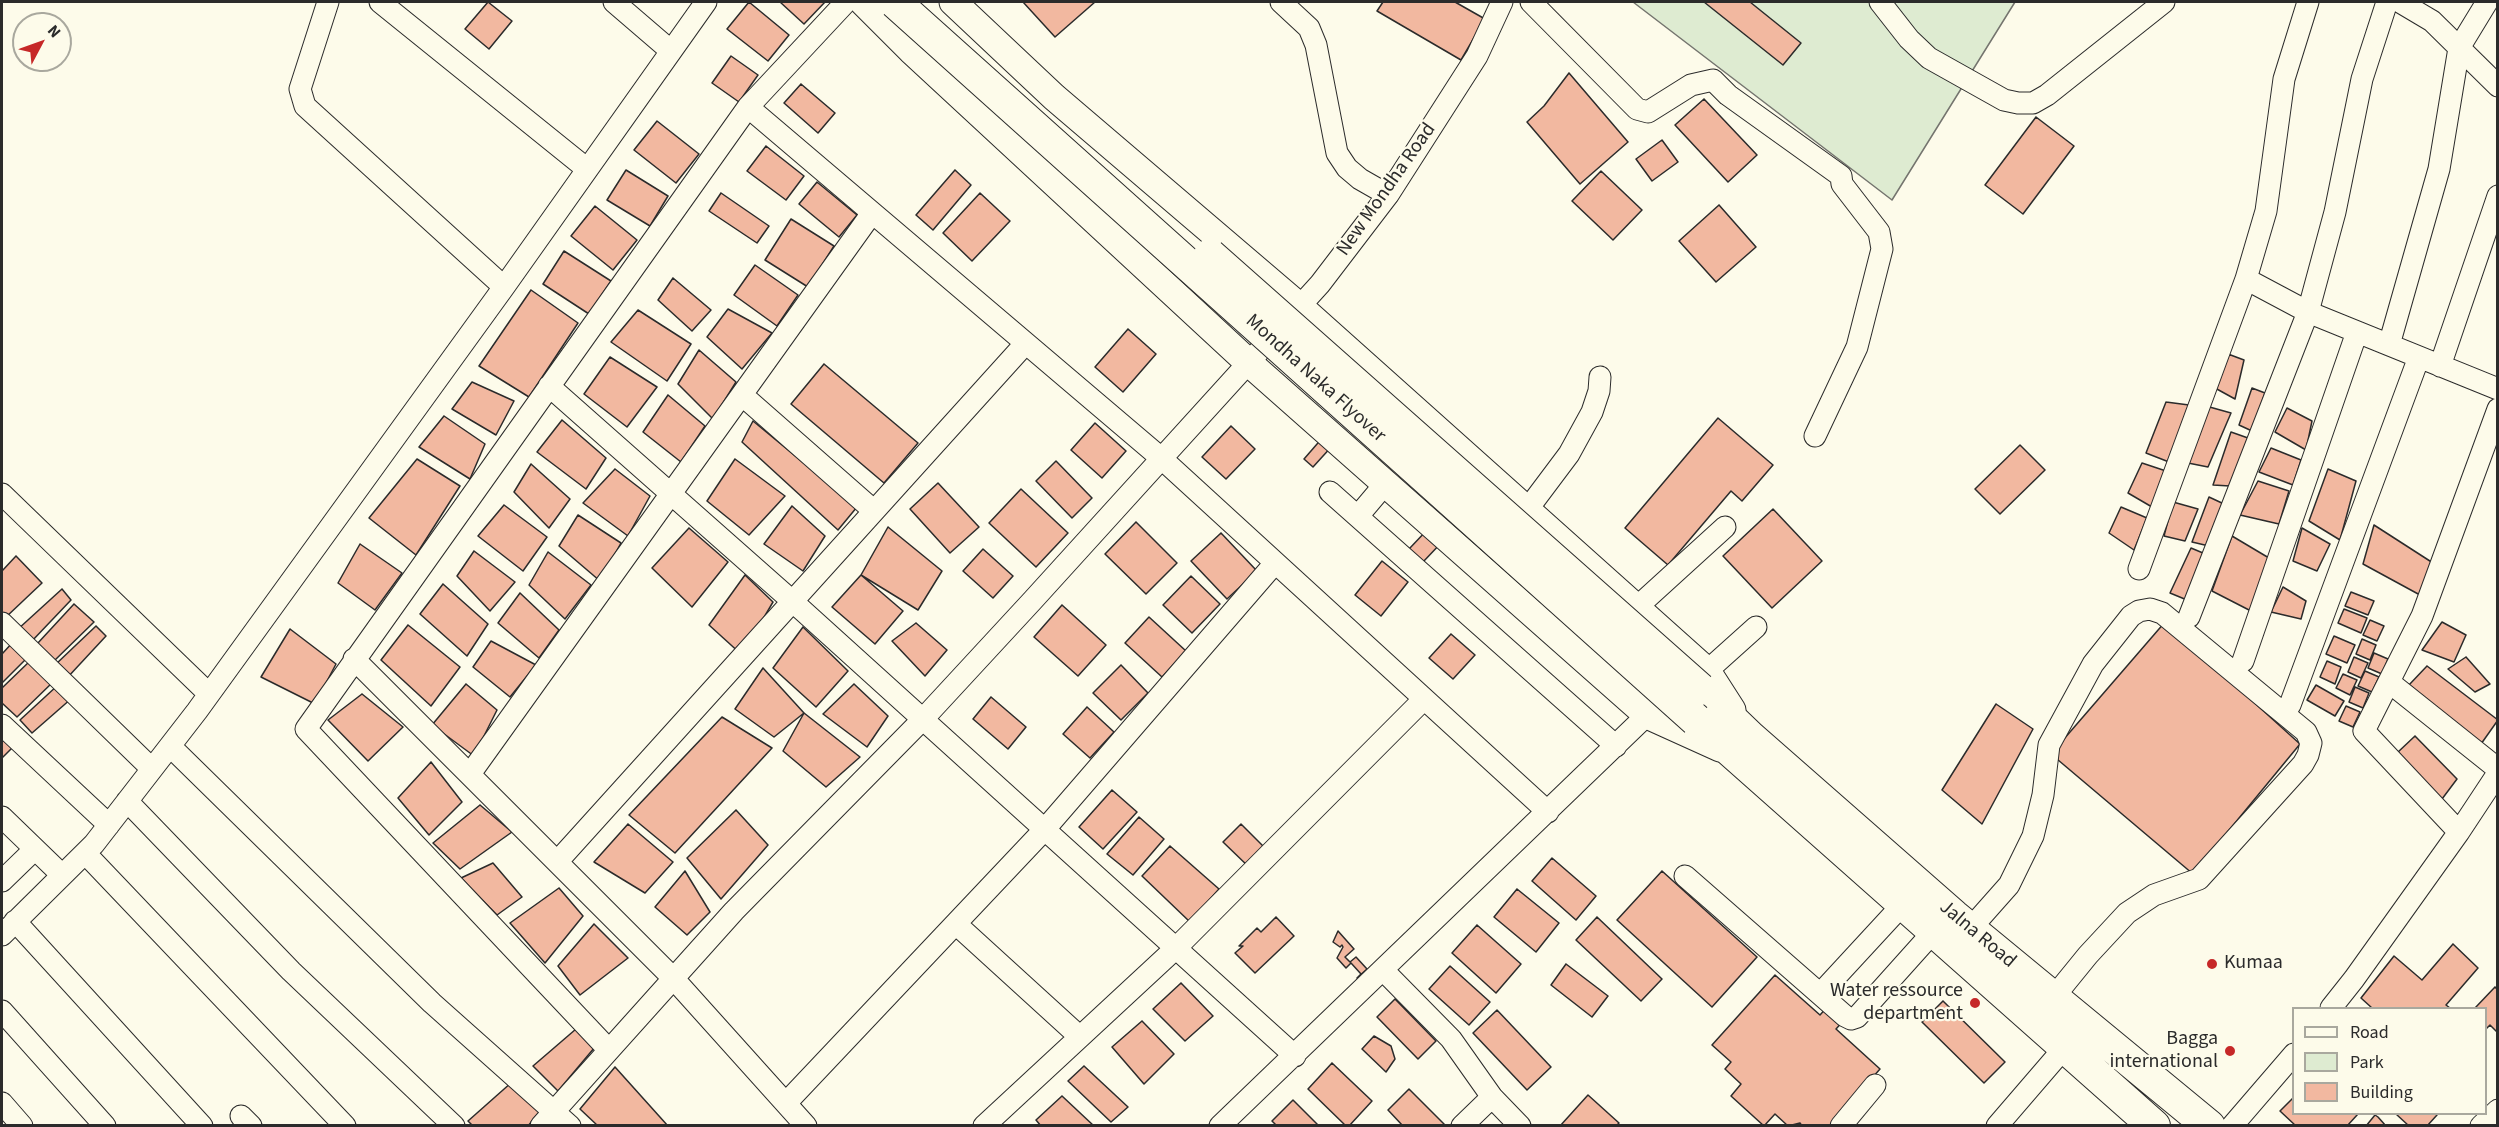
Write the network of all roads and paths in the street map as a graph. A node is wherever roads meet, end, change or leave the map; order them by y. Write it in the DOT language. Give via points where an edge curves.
graph roads {
  1 [pos="328,2"];
  2 [pos="380,2"];
  3 [pos="614,2"];
  4 [pos="706,2"];
  5 [pos="846,2"];
  6 [pos="863,2"];
  7 [pos="895,2"];
  8 [pos="924,2"];
  9 [pos="953,2"];
  10 [pos="1281,2"];
  11 [pos="1502,2"];
  12 [pos="1531,2"];
  13 [pos="1880,2"];
  14 [pos="2164,2"];
  15 [pos="2308,2"];
  16 [pos="2387,2"];
  17 [pos="2400,2"];
  18 [pos="2487,2"];
  19 [pos="2423,8"];
  20 [pos="2459,48"];
  21 [pos="671,51"];
  22 [pos="2498,86"];
  23 [pos="748,107"];
  24 [pos="587,169"];
  25 [pos="1388,195"];
  26 [pos="2498,196"];
  27 [pos="872,213"];
  28 [pos="2246,279"];
  29 [pos="504,287"];
  30 [pos="1300,307"];
  31 [pos="2308,312"];
  32 [pos="2357,332"];
  33 [pos="1025,344"];
  34 [pos="2389,345"];
  35 [pos="2419,357"];
  36 [pos="1249,363"];
  37 [pos="2440,366"];
  38 [pos="1600,376"];
  39 [pos="549,386"];
  40 [pos="2498,389"];
  41 [pos="742,395"];
  42 [pos="2498,409"];
  43 [pos="1815,436"];
  44 [pos="1161,458"];
  45 [pos="1386,484"];
  46 [pos="1330,492"];
  47 [pos="2,494"];
  48 [pos="671,494"];
  49 [pos="873,510"];
  50 [pos="1527,510"];
  51 [pos="1358,516"];
  52 [pos="1725,527"];
  53 [pos="1275,563"];
  54 [pos="2139,569"];
  55 [pos="791,600"];
  56 [pos="1636,608"];
  57 [pos="2189,617"];
  58 [pos="2,623"];
  59 [pos="1756,627"];
  60 [pos="354,659"];
  61 [pos="2244,661"];
  62 [pos="1704,680"];
  63 [pos="2388,682"];
  64 [pos="209,694"];
  65 [pos="1424,699"];
  66 [pos="2290,705"];
  67 [pos="1647,716"];
  68 [pos="923,719"];
  69 [pos="2,725"];
  70 [pos="170,746"];
  71 [pos="1616,746"];
  72 [pos="1744,747"];
  73 [pos="152,769"];
  74 [pos="2498,771"];
  75 [pos="470,774"];
  76 [pos="127,801"];
  77 [pos="1548,812"];
  78 [pos="2,817"];
  79 [pos="109,825"];
  80 [pos="1045,829"];
  81 [pos="2459,832"];
  82 [pos="35,849"];
  83 [pos="85,853"];
  84 [pos="557,861"];
  85 [pos="62,875"];
  86 [pos="1685,876"];
  87 [pos="2,881"];
  88 [pos="1904,903"];
  89 [pos="956,924"];
  90 [pos="8,928"];
  91 [pos="1970,929"];
  92 [pos="1935,930"];
  93 [pos="1176,948"];
  94 [pos="1383,970"];
  95 [pos="673,978"];
  96 [pos="1820,994"];
  97 [pos="2054,998"];
  98 [pos="2332,1007"];
  99 [pos="2,1011"];
  100 [pos="1080,1037"];
  101 [pos="2065,1047"];
  102 [pos="609,1050"];
  103 [pos="1294,1056"];
  104 [pos="2292,1056"];
  105 [pos="1875,1085"];
  106 [pos="1492,1097"];
  107 [pos="2,1103"];
  108 [pos="786,1103"];
  109 [pos="2498,1110"];
  110 [pos="548,1118"];
  111 [pos="22,1125"];
  112 [pos="105,1125"];
  113 [pos="202,1125"];
  114 [pos="345,1125"];
  115 [pos="454,1125"];
  116 [pos="570,1125"];
  117 [pos="806,1125"];
  118 [pos="984,1125"];
  119 [pos="1220,1125"];
  120 [pos="1462,1125"];
  121 [pos="1520,1125"];
  122 [pos="1841,1125"];
  123 [pos="1997,1125"];
  124 [pos="2154,1125"];
  125 [pos="2209,1125"];
  126 [pos="2232,1125"];
  127 [pos="2481,1125"];
  1 -- 29 [label="street" via="300,89 305,106"];
  2 -- 24 [label="street"];
  3 -- 21 [label="street"];
  4 -- 21 [label="street"];
  5 -- 23 [label="street"];
  6 -- 36 [label="main road"];
  7 -- 72 [label="highway, Mondha Naka Flyover, bridge" via="1696,720"];
  8 -- 62 [label="highway, Mondha Naka Flyover, bridge"];
  9 -- 30 [label="main road" via="1054,97"];
  10 -- 25 [label="street" via="1309,28 1316,45 1337,153 1360,179"];
  11 -- 25 [label="street, New Mondha Road" via="1477,56"];
  12 -- 43 [label="street" via="1637,109 1648,112 1690,85 1713,80 1841,176 1842,184 1879,232 1882,249 1857,347"];
  13 -- 14 [label="street" via="1908,39 1929,58 2004,100 2033,103"];
  15 -- 28 [label="street" via="2284,79 2266,211"];
  16 -- 31 [label="street" via="2362,80 2335,212"];
  17 -- 19 [label="street"];
  18 -- 20 [label="street"];
  19 -- 20 [label="street"];
  20 -- 22 [label="street"];
  20 -- 34 [label="street" via="2439,169"];
  21 -- 24 [label="street"];
  23 -- 27 [label="street"];
  23 -- 39 [label="street"];
  24 -- 29 [label="street"];
  25 -- 30 [label="street, New Mondha Road"];
  26 -- 37 [label="street"];
  27 -- 33 [label="street"];
  27 -- 41 [label="street"];
  28 -- 31 [label="street"];
  28 -- 54 [label="street"];
  29 -- 64 [label="street"];
  30 -- 36 [label="street, New Mondha Road"];
  30 -- 50 [label="main road"];
  31 -- 32 [label="street"];
  31 -- 57 [label="street"];
  32 -- 34 [label="street"];
  32 -- 61 [label="street"];
  33 -- 44 [label="street"];
  33 -- 49 [label="street"];
  34 -- 35 [label="street"];
  35 -- 37 [label="street"];
  35 -- 66 [label="street"];
  36 -- 44 [label="street, New Mondha Road"];
  36 -- 45 [label="main road"];
  37 -- 40 [label="street"];
  38 -- 50 [label="street" via="1592,412 1569,454"];
  39 -- 48 [label="street"];
  39 -- 60 [label="street"];
  41 -- 48 [label="street"];
  41 -- 49 [label="street"];
  42 -- 63 [label="street" via="2422,616"];
  44 -- 53 [label="street"];
  44 -- 68 [label="street, New Mondha Road"];
  45 -- 51 [label="street"];
  45 -- 67 [label="main road"];
  46 -- 51 [label="street"];
  47 -- 64 [label="street"];
  48 -- 55 [label="street"];
  48 -- 75 [label="street"];
  49 -- 55 [label="street"];
  50 -- 56 [label="main road"];
  51 -- 71 [label="street"];
  52 -- 56 [label="street"];
  53 -- 65 [label="street"];
  53 -- 80 [label="street"];
  55 -- 68 [label="street"];
  55 -- 84 [label="street"];
  56 -- 62 [label="main road"];
  58 -- 73 [label="street"];
  59 -- 62 [label="street"];
  60 -- 75 [label="street"];
  60 -- 102 [label="street" via="306,729"];
  62 -- 72 [label="highway, Mondha Naka Flyover"];
  63 -- 74 [label="street"];
  63 -- 81 [label="street" via="2364,731"];
  64 -- 70 [label="street"];
  65 -- 77 [label="street"];
  65 -- 93 [label="street"];
  67 -- 71 [label="street"];
  67 -- 72 [label="main road"];
  68 -- 80 [label="street"];
  68 -- 95 [label="street, New Mondha Road"];
  69 -- 79 [label="street"];
  70 -- 73 [label="street"];
  70 -- 110 [label="street"];
  71 -- 77 [label="street"];
  72 -- 88 [label="highway, Jalna Road"];
  72 -- 91 [label="highway, Jalna Road"];
  73 -- 76 [label="street"];
  74 -- 81 [label="street"];
  75 -- 84 [label="street"];
  76 -- 79 [label="street"];
  76 -- 115 [label="street" via="291,971"];
  77 -- 94 [label="street"];
  78 -- 82 [label="street"];
  79 -- 83 [label="street"];
  80 -- 89 [label="street"];
  80 -- 93 [label="street"];
  81 -- 98 [label="street"];
  82 -- 85 [label="street"];
  82 -- 87 [label="street"];
  83 -- 85 [label="street"];
  83 -- 114 [label="street"];
  84 -- 95 [label="street"];
  85 -- 90 [label="street"];
  86 -- 96 [label="street"];
  88 -- 92 [label="highway, Jalna Road"];
  88 -- 96 [label="street"];
  89 -- 100 [label="street"];
  89 -- 108 [label="street"];
  90 -- 113 [label="street"];
  91 -- 97 [label="highway, Jalna Road"];
  91 -- 97 [label="street" via="2009,885 2033,836 2049,745 2093,664 2131,616 2150,609 2162,613 2306,732 2311,743 2308,755 2199,879 2154,895 2127,913"];
  92 -- 96 [label="street" via="1857,1017 1845,1016"];
  92 -- 101 [label="highway, Jalna Road"];
  93 -- 100 [label="street"];
  93 -- 103 [label="street"];
  94 -- 103 [label="street"];
  94 -- 106 [label="street" via="1451,1039"];
  95 -- 102 [label="street, New Mondha Road"];
  95 -- 108 [label="street"];
  97 -- 125 [label="highway, Jalna Road"];
  99 -- 112 [label="street"];
  100 -- 118 [label="street"];
  101 -- 123 [label="street"];
  101 -- 124 [label="highway, Jalna Road"];
  102 -- 110 [label="street, New Mondha Road"];
  103 -- 119 [label="street"];
  104 -- 126 [label="street"];
  105 -- 122 [label="street"];
  106 -- 120 [label="street"];
  106 -- 121 [label="street"];
  107 -- 111 [label="street"];
  108 -- 117 [label="street"];
  109 -- 127 [label="street"];
  110 -- 116 [label="street"];
}
